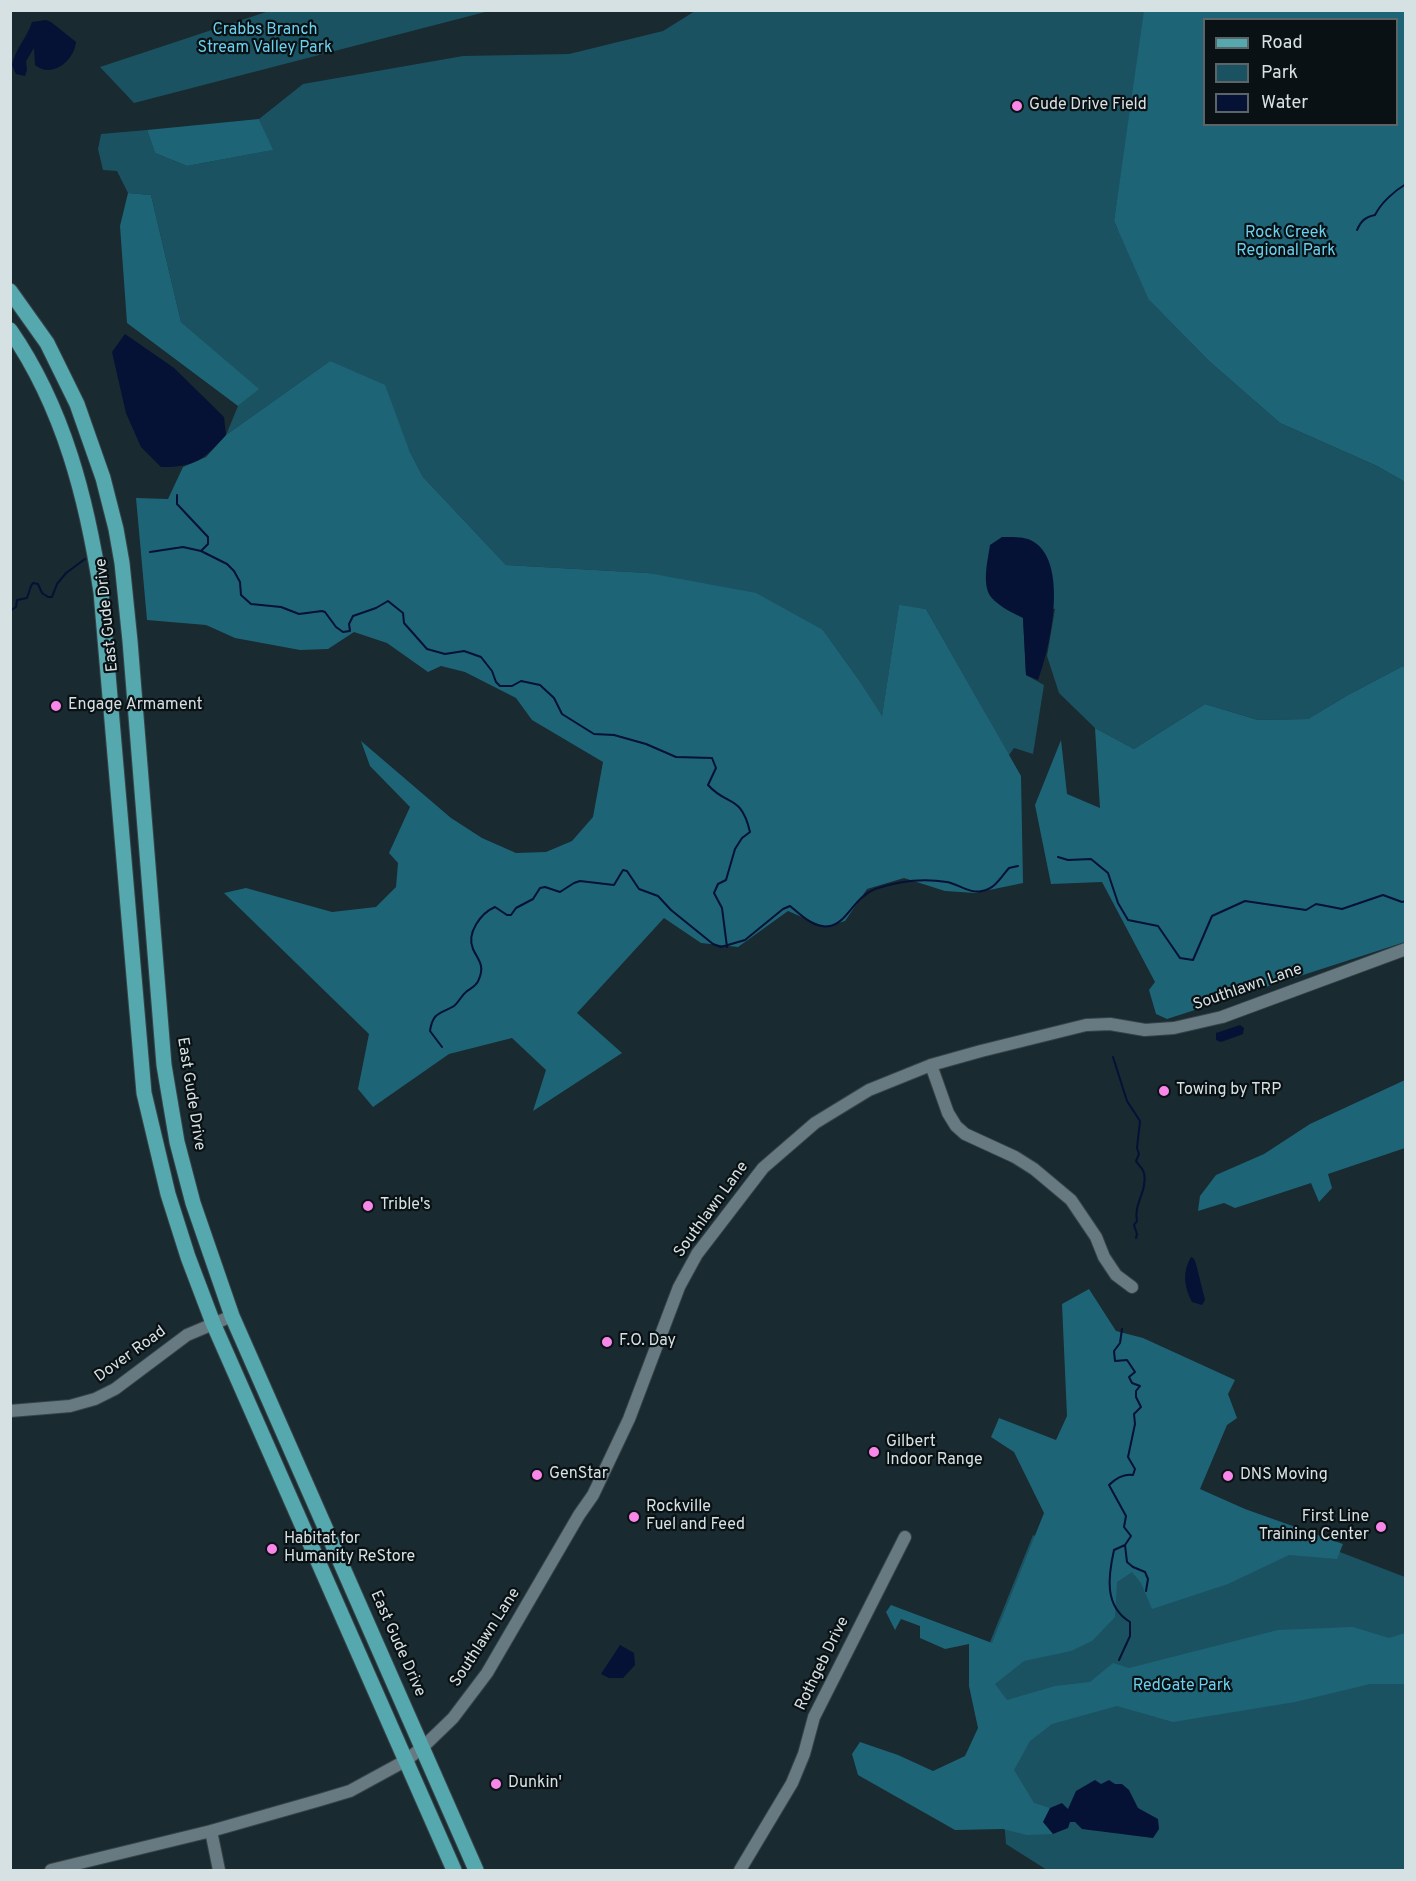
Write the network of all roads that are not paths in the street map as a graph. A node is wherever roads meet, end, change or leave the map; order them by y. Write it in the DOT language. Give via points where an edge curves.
graph roads {
  1 [pos="10,291"];
  2 [pos="10,330"];
  3 [pos="47,343"];
  4 [pos="27,355"];
  5 [pos="1406,949"];
  6 [pos="931,1065"];
  7 [pos="1132,1287"];
  8 [pos="232,1316"];
  9 [pos="213,1323"];
  10 [pos="10,1411"];
  11 [pos="905,1537"];
  12 [pos="423,1747"];
  13 [pos="405,1761"];
  14 [pos="211,1831"];
  15 [pos="51,1870"];
  16 [pos="219,1870"];
  17 [pos="454,1870"];
  18 [pos="477,1870"];
  19 [pos="740,1870"];
  1 -- 3 [label="main road, East Gude Drive"];
  2 -- 4 [label="main road, East Gude Drive"];
  3 -- 4 [label="main road"];
  3 -- 8 [label="main road, East Gude Drive" via="92,441 118,538 164,1065 177,1142 193,1203"];
  4 -- 9 [label="main road, East Gude Drive" via="76,467 93,539 101,592 144,1093 168,1194"];
  5 -- 6 [label="street, Southlawn Lane" via="1222,1017 1153,1030 1110,1024 1086,1026"];
  6 -- 7 [label="street" via="956,1126 1034,1169 1071,1200 1116,1275"];
  6 -- 12 [label="street, Southlawn Lane" via="869,1090 815,1123 763,1168 697,1254 679,1287 629,1419 593,1495 487,1673 453,1718"];
  8 -- 9 [label="street, Dover Road"];
  8 -- 12 [label="main road, East Gude Drive"];
  9 -- 10 [label="street, Dover Road" via="187,1335 115,1389 95,1399 70,1406"];
  9 -- 13 [label="main road, East Gude Drive"];
  11 -- 19 [label="street, Rothgeb Drive" via="814,1717 792,1783"];
  12 -- 13 [label="street, Southlawn Lane"];
  12 -- 18 [label="main road, East Gude Drive"];
  13 -- 14 [label="street, Southlawn Lane" via="350,1791"];
  13 -- 17 [label="main road, East Gude Drive"];
  14 -- 15 [label="street, Southlawn Lane"];
  14 -- 16 [label="street"];
}
